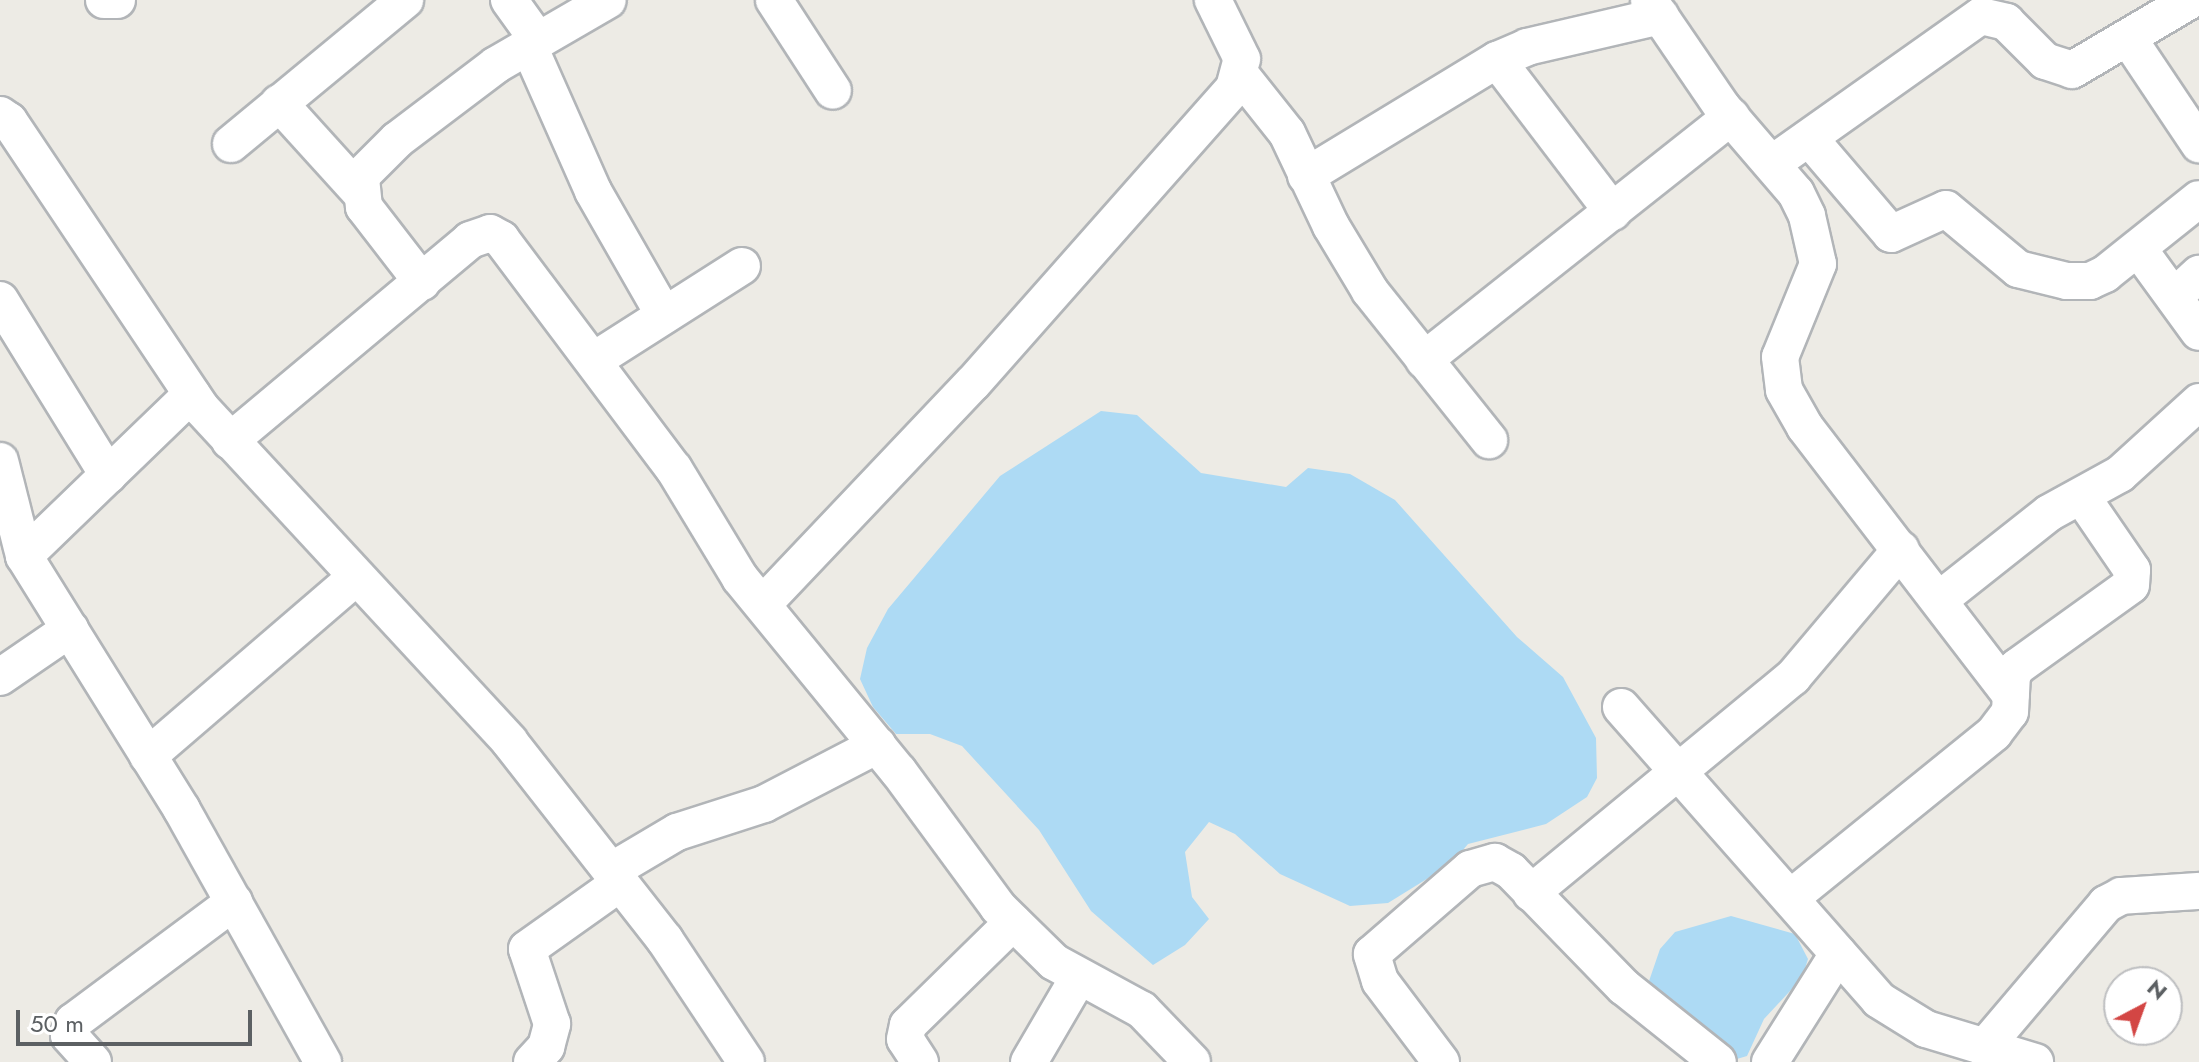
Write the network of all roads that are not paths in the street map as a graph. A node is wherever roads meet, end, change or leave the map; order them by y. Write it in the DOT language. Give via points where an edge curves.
graph roads {
  1 [pos="104,0"];
  2 [pos="117,0"];
  3 [pos="509,0"];
  4 [pos="608,0"];
  5 [pos="774,0"];
  6 [pos="1213,0"];
  7 [pos="2191,0"];
  8 [pos="393,4"];
  9 [pos="1655,8"];
  10 [pos="2128,38"];
  11 [pos="533,42"];
  12 [pos="1497,60"];
  13 [pos="1240,74"];
  14 [pos="833,91"];
  15 [pos="279,103"];
  16 [pos="0,115"];
  17 [pos="1731,117"];
  18 [pos="1809,138"];
  19 [pos="231,144"];
  20 [pos="2199,144"];
  21 [pos="1773,163"];
  22 [pos="1306,176"];
  23 [pos="358,190"];
  24 [pos="2199,199"];
  25 [pos="1613,212"];
  26 [pos="2140,251"];
  27 [pos="742,266"];
  28 [pos="422,282"];
  29 [pos="2186,286"];
  30 [pos="0,300"];
  31 [pos="664,315"];
  32 [pos="2199,332"];
  33 [pos="596,359"];
  34 [pos="1424,360"];
  35 [pos="192,394"];
  36 [pos="2199,402"];
  37 [pos="1489,440"];
  38 [pos="230,441"];
  39 [pos="0,461"];
  40 [pos="108,475"];
  41 [pos="2082,497"];
  42 [pos="1901,549"];
  43 [pos="24,556"];
  44 [pos="354,579"];
  45 [pos="1939,600"];
  46 [pos="763,604"];
  47 [pos="70,629"];
  48 [pos="0,677"];
  49 [pos="2011,695"];
  50 [pos="1621,707"];
  51 [pos="878,745"];
  52 [pos="148,756"];
  53 [pos="1678,772"];
  54 [pos="615,877"];
  55 [pos="2199,891"];
  56 [pos="1531,893"];
  57 [pos="1793,896"];
  58 [pos="234,902"];
  59 [pos="1013,922"];
  60 [pos="1838,954"];
  61 [pos="1078,978"];
  62 [pos="1984,1048"];
  63 [pos="93,1062"];
  64 [pos="323,1062"];
  65 [pos="532,1062"];
  66 [pos="746,1062"];
  67 [pos="920,1062"];
  68 [pos="1029,1062"];
  69 [pos="1192,1062"];
  70 [pos="1441,1062"];
  71 [pos="1718,1062"];
  72 [pos="1770,1062"];
  73 [pos="2035,1062"];
  1 -- 2 [label="street"];
  3 -- 11 [label="street"];
  4 -- 11 [label="street"];
  5 -- 14 [label="street"];
  6 -- 13 [label="street" via="1242,59"];
  7 -- 10 [label="street"];
  8 -- 15 [label="street"];
  9 -- 12 [label="street"];
  9 -- 17 [label="street"];
  10 -- 18 [label="street" via="2072,70 2059,70 2006,22 1981,16"];
  10 -- 20 [label="street"];
  11 -- 23 [label="street" via="379,155 361,176"];
  11 -- 31 [label="street" via="599,202"];
  12 -- 22 [label="street"];
  12 -- 25 [label="street"];
  13 -- 22 [label="street" via="1287,133"];
  13 -- 46 [label="street" via="1219,106 973,383"];
  15 -- 19 [label="street"];
  15 -- 23 [label="street"];
  16 -- 35 [label="street" via="9,121"];
  17 -- 21 [label="street"];
  17 -- 25 [label="street"];
  18 -- 21 [label="street"];
  18 -- 26 [label="street" via="1891,234 1946,209 2018,269 2067,281 2090,281"];
  21 -- 42 [label="street" via="1807,216 1818,264 1780,357 1784,390 1805,427"];
  22 -- 34 [label="street" via="1370,291"];
  23 -- 28 [label="street" via="364,207"];
  24 -- 26 [label="street"];
  25 -- 34 [label="street"];
  26 -- 29 [label="street"];
  27 -- 31 [label="street"];
  28 -- 33 [label="street" via="470,240 490,233 532,276"];
  28 -- 38 [label="street"];
  29 -- 32 [label="street"];
  30 -- 40 [label="street"];
  31 -- 33 [label="street"];
  33 -- 46 [label="street"];
  34 -- 37 [label="street"];
  35 -- 38 [label="street"];
  35 -- 40 [label="street"];
  36 -- 41 [label="street" via="2120,474"];
  38 -- 44 [label="street"];
  39 -- 43 [label="street"];
  40 -- 43 [label="street"];
  41 -- 45 [label="street" via="2049,513"];
  41 -- 49 [label="street" via="2134,578 2121,594 2017,667"];
  42 -- 45 [label="street"];
  42 -- 53 [label="street" via="1793,677"];
  43 -- 47 [label="street"];
  44 -- 52 [label="street"];
  44 -- 54 [label="street" via="442,664"];
  45 -- 49 [label="street"];
  46 -- 51 [label="street"];
  47 -- 48 [label="street"];
  47 -- 52 [label="street"];
  49 -- 57 [label="street" via="2010,712 1994,733"];
  50 -- 53 [label="street"];
  51 -- 54 [label="street" via="764,804 677,832"];
  51 -- 59 [label="street"];
  52 -- 58 [label="street"];
  53 -- 56 [label="street"];
  53 -- 57 [label="street"];
  54 -- 65 [label="street" via="527,949 552,1024 546,1047"];
  54 -- 66 [label="street" via="665,940"];
  55 -- 62 [label="street" via="2121,896 2106,904"];
  56 -- 70 [label="street" via="1511,871 1482,862 1372,954 1380,981"];
  56 -- 71 [label="street" via="1624,987"];
  57 -- 60 [label="street"];
  58 -- 63 [label="street" via="73,1022 69,1035"];
  58 -- 64 [label="street"];
  59 -- 61 [label="street"];
  59 -- 67 [label="street" via="908,1025 905,1039"];
  60 -- 62 [label="street" via="1879,1000 1926,1029"];
  60 -- 72 [label="street"];
  61 -- 68 [label="street"];
  61 -- 69 [label="street" via="1142,1010"];
  62 -- 73 [label="street"];
}
